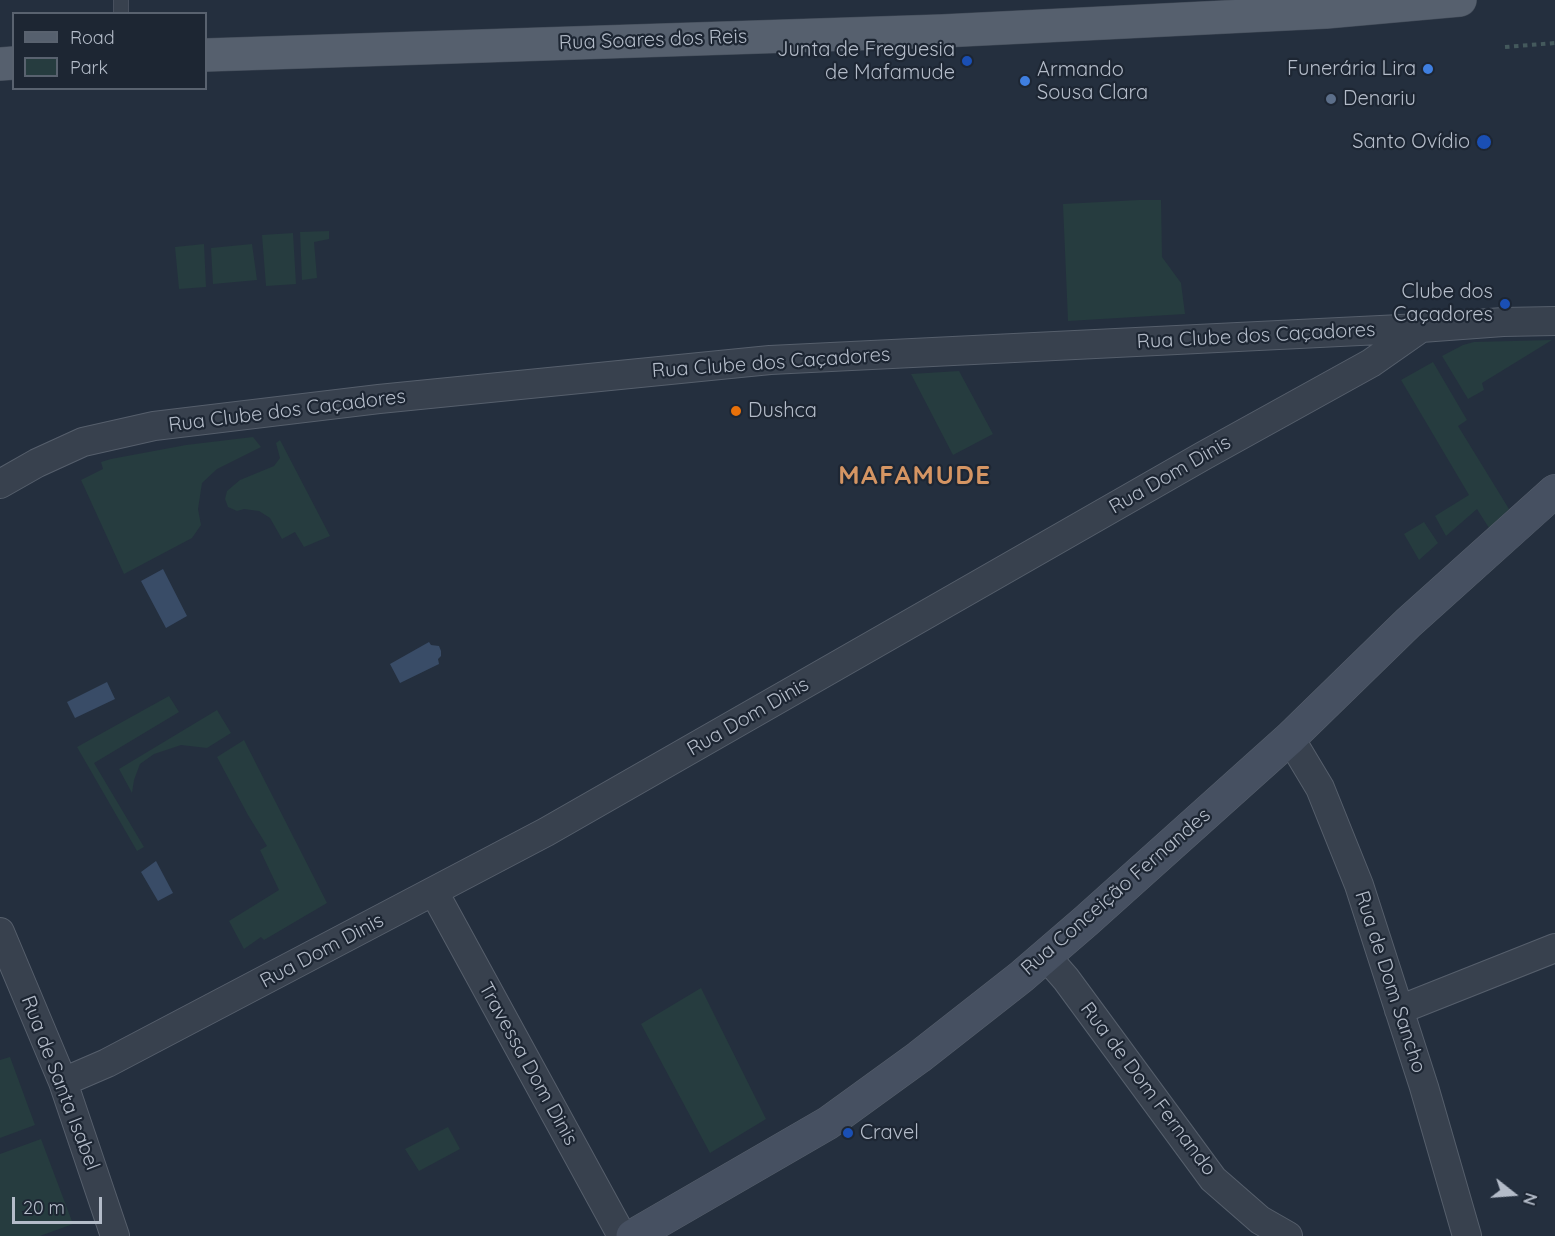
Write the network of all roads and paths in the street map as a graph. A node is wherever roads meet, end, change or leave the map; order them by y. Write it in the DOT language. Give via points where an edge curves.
graph roads {
  1 [pos="1460,0"];
  2 [pos="1326,6"];
  3 [pos="1555,43"];
  4 [pos="1505,47"];
  5 [pos="207,55"];
  6 [pos="1555,321"];
  7 [pos="1420,328"];
  8 [pos="0,484"];
  9 [pos="1555,491"];
  10 [pos="1290,738"];
  11 [pos="434,892"];
  12 [pos="0,933"];
  13 [pos="1555,948"];
  14 [pos="1045,955"];
  15 [pos="1399,1010"];
  16 [pos="63,1083"];
  17 [pos="115,1236"];
  18 [pos="622,1236"];
  19 [pos="633,1236"];
  20 [pos="1288,1236"];
  21 [pos="1467,1236"];
  1 -- 2 [label="main road, Rua Soares dos Reis"];
  2 -- 5 [label="main road, Rua Soares dos Reis" via="942,31"];
  3 -- 4 [label="path"];
  6 -- 7 [label="street, Rua Clube dos Caçadores"];
  7 -- 8 [label="street, Rua Clube dos Caçadores" via="770,360 379,399 154,426 83,442"];
  7 -- 11 [label="street, Rua Dom Dinis" via="1371,363"];
  9 -- 10 [label="main road, Rua Conceição Fernandes" via="1408,623"];
  10 -- 14 [label="main road, Rua Conceição Fernandes"];
  10 -- 15 [label="street, Rua de Dom Sancho" via="1329,809 1359,885"];
  11 -- 16 [label="street, Rua Dom Dinis"];
  11 -- 18 [label="street, Travessa Dom Dinis"];
  12 -- 16 [label="street, Rua de Santa Isabel"];
  13 -- 15 [label="street"];
  14 -- 19 [label="main road, Rua Conceição Fernandes" via="919,1057 828,1123"];
  14 -- 20 [label="street, Rua de Dom Fernando" via="1213,1179 1260,1220"];
  15 -- 21 [label="street, Rua de Dom Sancho"];
  16 -- 17 [label="street, Rua de Santa Isabel"];
}
